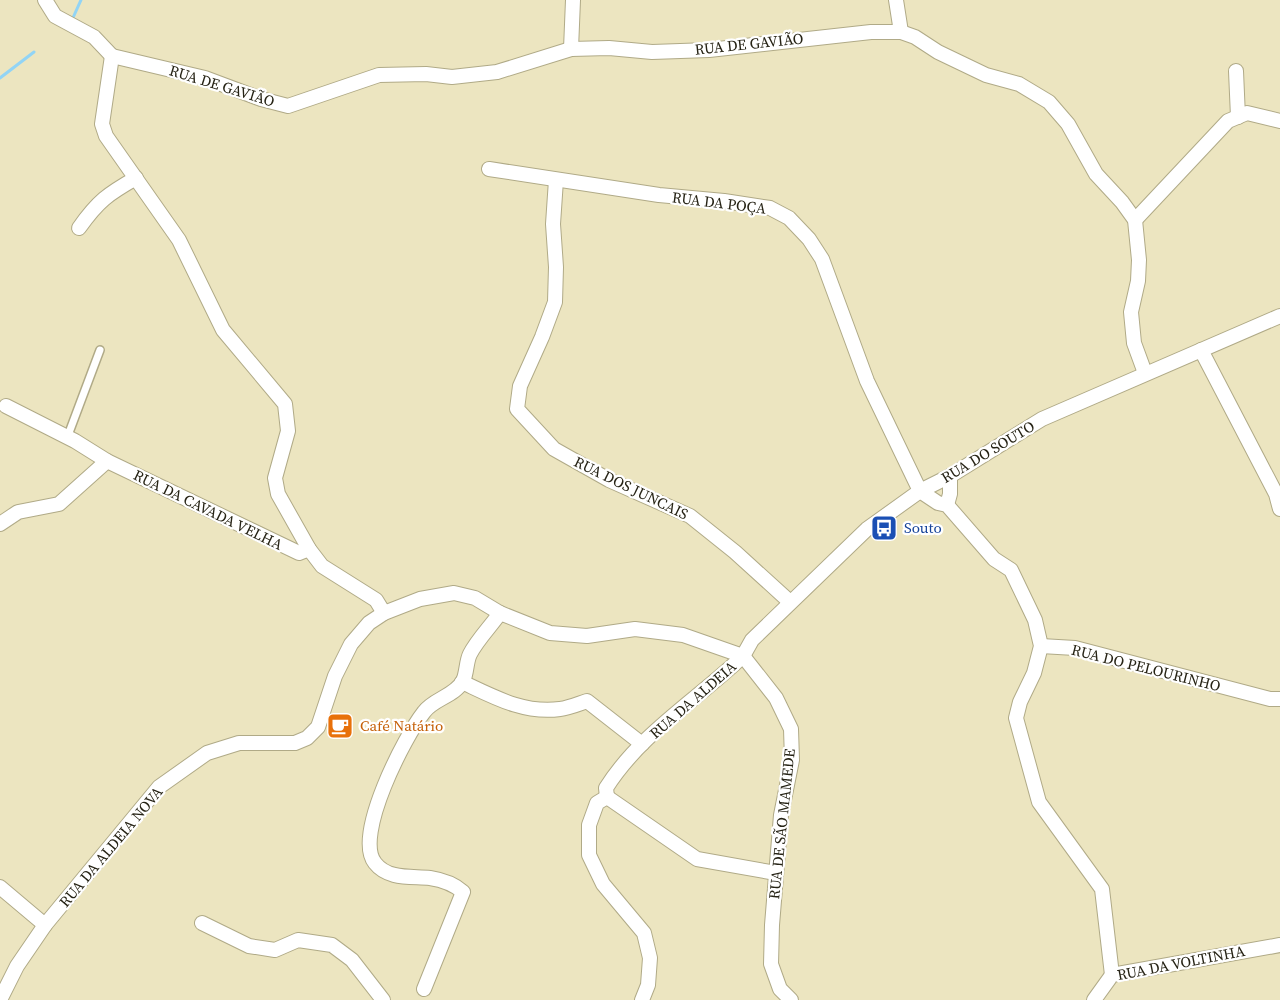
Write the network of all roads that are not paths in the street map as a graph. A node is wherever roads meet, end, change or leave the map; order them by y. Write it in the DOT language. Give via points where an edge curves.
graph roads {
  1 [pos="45,0"];
  2 [pos="573,0"];
  3 [pos="896,0"];
  4 [pos="901,32"];
  5 [pos="571,49"];
  6 [pos="112,56"];
  7 [pos="1236,71"];
  8 [pos="1238,117"];
  9 [pos="1280,121"];
  10 [pos="489,169"];
  11 [pos="136,178"];
  12 [pos="556,180"];
  13 [pos="1135,220"];
  14 [pos="79,228"];
  15 [pos="1280,316"];
  16 [pos="100,350"];
  17 [pos="1201,350"];
  18 [pos="1145,374"];
  19 [pos="6,406"];
  20 [pos="67,438"];
  21 [pos="107,461"];
  22 [pos="950,477"];
  23 [pos="920,491"];
  24 [pos="947,505"];
  25 [pos="1280,509"];
  26 [pos="0,524"];
  27 [pos="309,549"];
  28 [pos="790,602"];
  29 [pos="384,613"];
  30 [pos="500,614"];
  31 [pos="1041,646"];
  32 [pos="743,656"];
  33 [pos="462,682"];
  34 [pos="1280,699"];
  35 [pos="642,744"];
  36 [pos="607,797"];
  37 [pos="776,873"];
  38 [pos="0,887"];
  39 [pos="202,922"];
  40 [pos="45,925"];
  41 [pos="1280,945"];
  42 [pos="1112,975"];
  43 [pos="424,989"];
  44 [pos="0,1000"];
  45 [pos="383,1000"];
  46 [pos="642,1000"];
  47 [pos="791,1000"];
  48 [pos="1094,1000"];
  1 -- 6 [label="street" via="55,16 94,37"];
  2 -- 5 [label="street"];
  3 -- 4 [label="street"];
  4 -- 5 [label="street, RUA DE GAVIÃO" via="709,50"];
  4 -- 13 [label="street, RUA DE GAVIÃO" via="986,75 1019,84 1049,102 1068,124 1096,174"];
  5 -- 6 [label="street, RUA DE GAVIÃO" via="497,72 379,75 288,106 206,78"];
  6 -- 11 [label="street, RUA DA CAVADA VELHA" via="102,123 106,136"];
  7 -- 8 [label="street"];
  8 -- 9 [label="street" via="1247,113"];
  8 -- 13 [label="street" via="1228,121"];
  10 -- 12 [label="street, RUA DA POÇA"];
  11 -- 14 [label="street" via="108,194"];
  11 -- 27 [label="street, RUA DA CAVADA VELHA" via="178,240 224,330 285,404 288,431 275,478 278,495"];
  12 -- 23 [label="street, RUA DA POÇA" via="770,208 789,218 822,260 867,381"];
  12 -- 28 [label="street, RUA DOS JUNCAIS" via="555,302 520,386 517,409 554,449 609,480 690,516"];
  13 -- 18 [label="street" via="1139,260 1131,312 1134,344"];
  15 -- 17 [label="street, RUA DO SOUTO"];
  16 -- 20 [label="lane"];
  17 -- 18 [label="street, RUA DO SOUTO"];
  17 -- 25 [label="street" via="1276,494"];
  18 -- 22 [label="street, RUA DO SOUTO" via="1042,419"];
  19 -- 20 [label="street, RUA DA CAVADA VELHA"];
  20 -- 21 [label="street, RUA DA CAVADA VELHA"];
  21 -- 26 [label="street" via="59,504 18,512"];
  21 -- 27 [label="street, RUA DA CAVADA VELHA" via="299,553"];
  22 -- 23 [label="street, RUA DO SOUTO"];
  22 -- 24 [label="street"];
  23 -- 24 [label="street"];
  23 -- 28 [label="street, RUA DO SOUTO" via="867,528"];
  24 -- 31 [label="street" via="994,559 1011,570 1035,620"];
  27 -- 29 [label="street, RUA DA CAVADA VELHA" via="322,566 376,600"];
  28 -- 32 [label="street, RUA DO SOUTO" via="752,640"];
  29 -- 30 [label="street, RUA DA ALDEIA NOVA" via="420,599 454,593 475,598"];
  29 -- 40 [label="street, RUA DA ALDEIA NOVA" via="351,644 335,676 318,727 307,738 295,743 240,743 207,753 159,787"];
  30 -- 32 [label="street, RUA DA ALDEIA NOVA" via="550,633 587,636 635,628 683,634"];
  30 -- 33 [label="street" via="470,654"];
  31 -- 34 [label="street, RUA DO PELOURINHO" via="1075,648"];
  31 -- 42 [label="street" via="1016,718 1039,802 1102,889"];
  32 -- 35 [label="street, RUA DA ALDEIA"];
  32 -- 37 [label="street, RUA DE SÃO MAMEDE" via="777,698 791,729 792,760 781,815"];
  33 -- 35 [label="street, RUA DA ALDEIA" via="507,704 534,709 561,709 587,701"];
  33 -- 43 [label="street" via="425,709 400,748 382,790 370,834 369,850 384,871 401,877 432,878 464,892"];
  35 -- 36 [label="street, RUA DA ALDEIA" via="612,777 606,788"];
  36 -- 37 [label="street" via="697,859"];
  36 -- 46 [label="street, RUA DA ALDEIA" via="597,803 589,825 588,855 603,884 644,933 650,958 648,985"];
  37 -- 47 [label="street, RUA DE SÃO MAMEDE" via="771,964 780,989"];
  38 -- 40 [label="street"];
  39 -- 45 [label="street" via="249,946 275,950 297,940 332,945 352,960"];
  40 -- 44 [label="street, RUA DA ALDEIA NOVA"];
  41 -- 42 [label="street, RUA DA VOLTINHA"];
  42 -- 48 [label="street, RUA DA VOLTINHA"];
}
